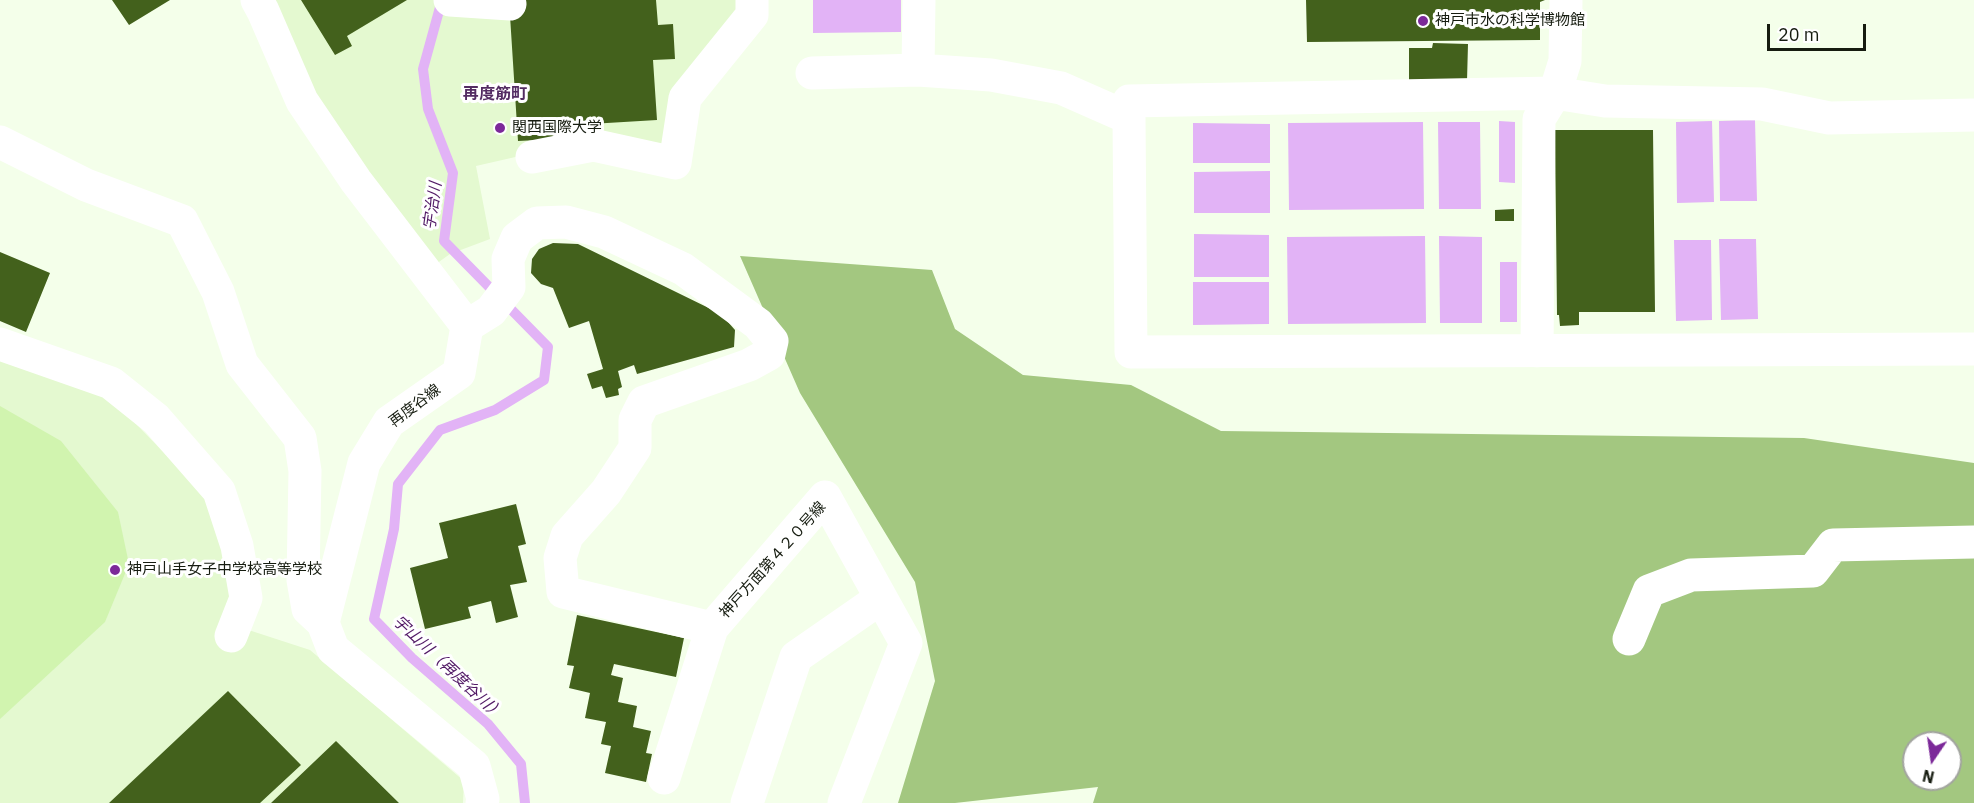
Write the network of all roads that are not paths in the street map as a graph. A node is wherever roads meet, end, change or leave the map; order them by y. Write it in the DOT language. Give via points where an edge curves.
graph roads {
  1 [pos="257,0"];
  2 [pos="450,0"];
  3 [pos="752,0"];
  4 [pos="919,0"];
  5 [pos="1566,0"];
  6 [pos="510,4"];
  7 [pos="918,70"];
  8 [pos="812,73"];
  9 [pos="1555,93"];
  10 [pos="1974,115"];
  11 [pos="1129,118"];
  12 [pos="0,142"];
  13 [pos="532,157"];
  14 [pos="489,308"];
  15 [pos="0,344"];
  16 [pos="1974,349"];
  17 [pos="1537,351"];
  18 [pos="1974,542"];
  19 [pos="881,598"];
  20 [pos="323,622"];
  21 [pos="712,628"];
  22 [pos="231,636"];
  23 [pos="1629,639"];
  24 [pos="664,778"];
  25 [pos="482,803"];
  26 [pos="747,803"];
  27 [pos="844,803"];
  1 -- 14 [label="street" via="302,101 356,181"];
  2 -- 6 [label="street"];
  3 -- 13 [label="street" via="752,15 685,98 675,163 593,145"];
  4 -- 7 [label="street"];
  5 -- 9 [label="street" via="1565,61"];
  7 -- 8 [label="street"];
  7 -- 11 [label="street" via="991,75 1061,88"];
  9 -- 10 [label="street" via="1605,101 1762,104 1829,118"];
  9 -- 11 [label="street" via="1129,101"];
  9 -- 17 [label="street" via="1539,119"];
  11 -- 17 [label="street" via="1131,352"];
  12 -- 20 [label="street" via="86,185 182,221 218,292 242,364 300,438 305,471 303,580 308,609"];
  14 -- 20 [label="street, 再度谷線" via="459,373 389,422 364,463"];
  14 -- 21 [label="street, 神戸方面第４２０号線" via="518,238 537,223 566,222 604,232 683,269 758,324 772,341 769,354 749,365 644,402 635,420 635,448 606,492 567,536 560,558 563,592"];
  15 -- 22 [label="street" via="111,383 156,419 219,491 237,546 246,598"];
  16 -- 17 [label="street"];
  18 -- 23 [label="street" via="1833,544 1813,571 1691,575 1649,591"];
  19 -- 21 [label="street, 神戸方面第４２０号線" via="825,497"];
  19 -- 26 [label="street" via="796,657"];
  19 -- 27 [label="street, 神戸方面第４２０号線" via="906,643"];
  20 -- 25 [label="street" via="333,650 474,766"];
  21 -- 24 [label="street"];
}
